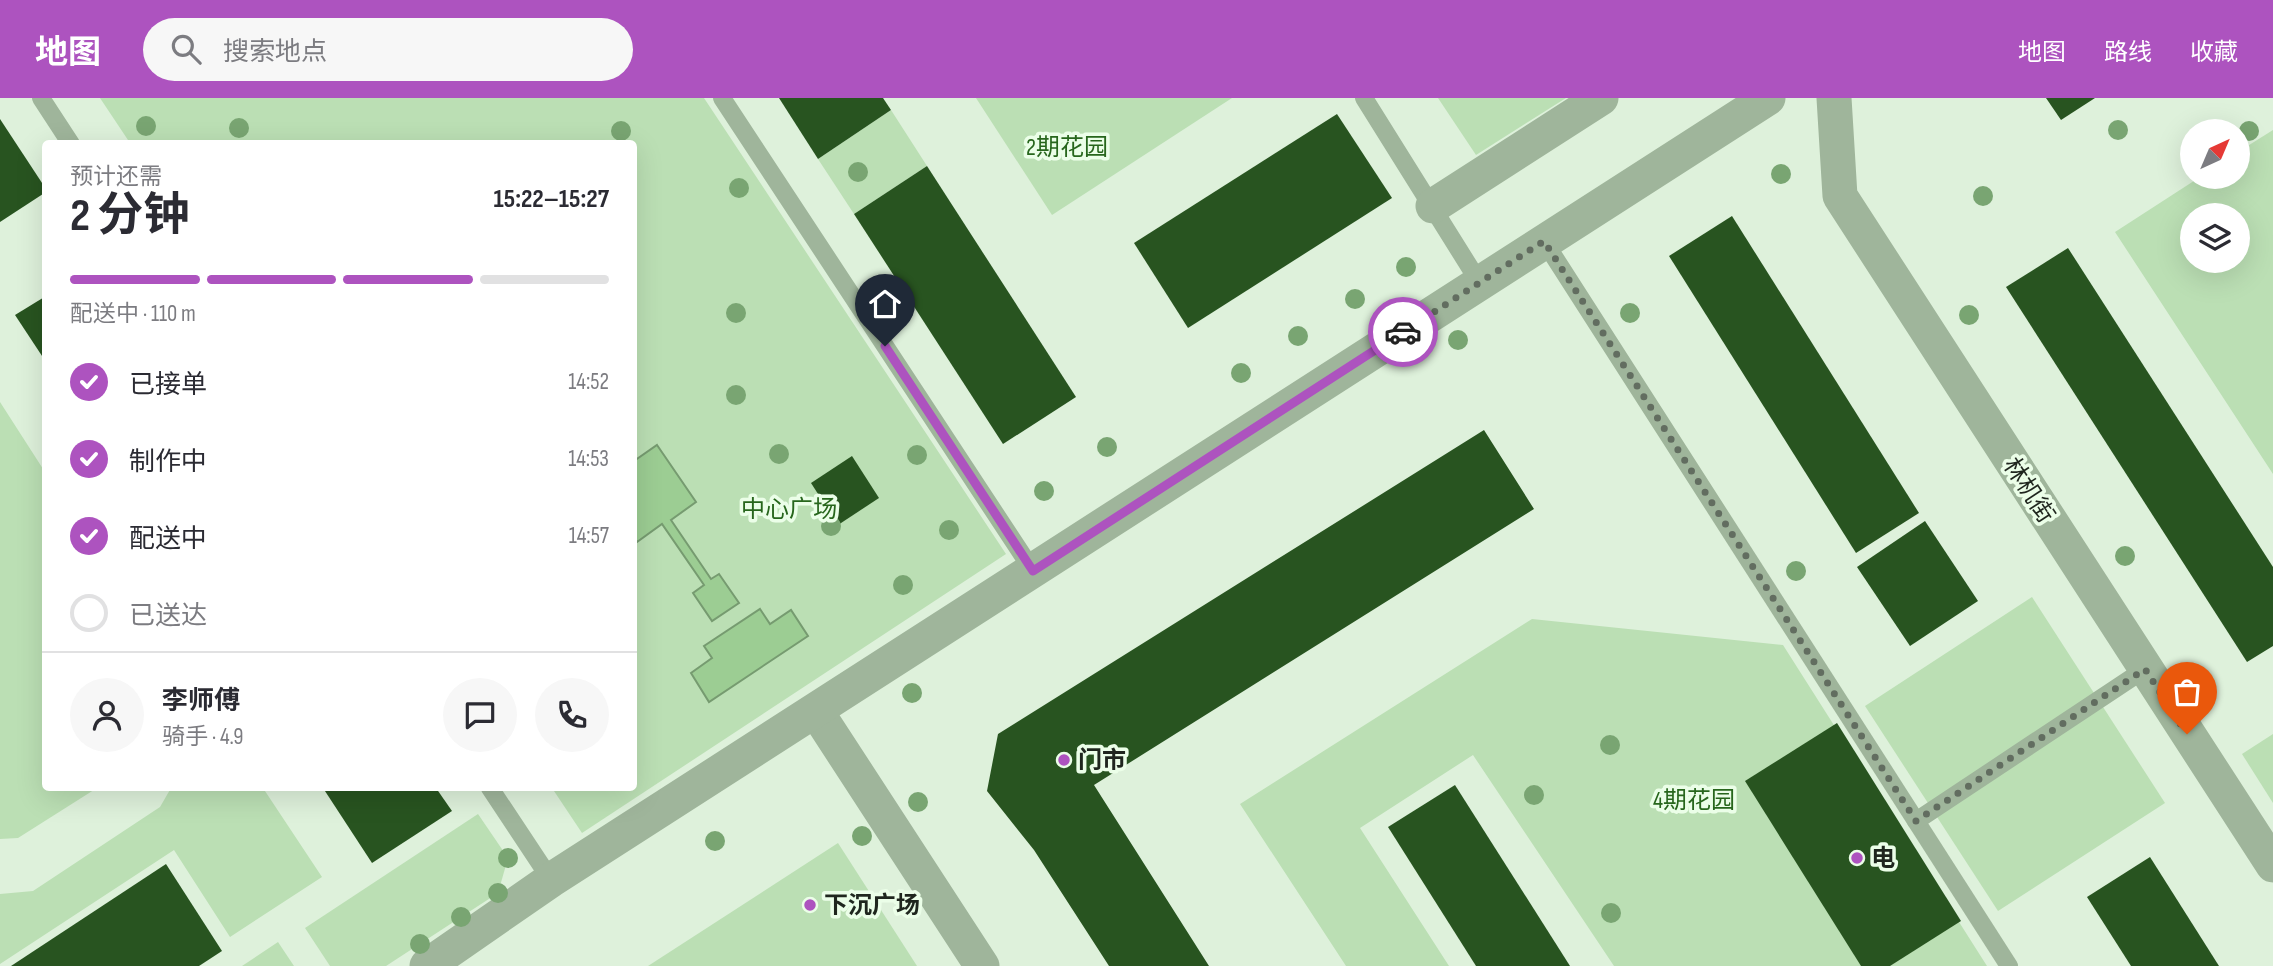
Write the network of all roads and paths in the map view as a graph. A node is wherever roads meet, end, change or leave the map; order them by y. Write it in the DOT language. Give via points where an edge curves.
graph roads {
  1 [pos="41,98"];
  2 [pos="722,98"];
  3 [pos="1364,98"];
  4 [pos="1601,98"];
  5 [pos="1768,98"];
  6 [pos="1834,98"];
  7 [pos="68,140"];
  8 [pos="1433,206"];
  9 [pos="1544,241"];
  10 [pos="1479,282"];
  11 [pos="1033,571"];
  12 [pos="2145,669"];
  13 [pos="816,711"];
  14 [pos="492,791"];
  15 [pos="1916,821"];
  16 [pos="2273,865"];
  17 [pos="551,880"];
  18 [pos="427,966"];
  19 [pos="982,966"];
  20 [pos="2009,966"];
  1 -- 7 [label="lane"];
  2 -- 11 [label="lane"];
  3 -- 8 [label="lane"];
  4 -- 8 [label="street"];
  5 -- 9 [label="street"];
  6 -- 12 [label="street, 林机街" via="1840,196"];
  8 -- 10 [label="lane"];
  9 -- 10 [label="street"];
  9 -- 15 [label="lane"];
  10 -- 11 [label="street"];
  11 -- 13 [label="street"];
  12 -- 15 [label="lane"];
  12 -- 16 [label="street, 林机街"];
  13 -- 17 [label="street"];
  13 -- 19 [label="street"];
  14 -- 17 [label="lane"];
  15 -- 20 [label="lane"];
  17 -- 18 [label="street"];
}
